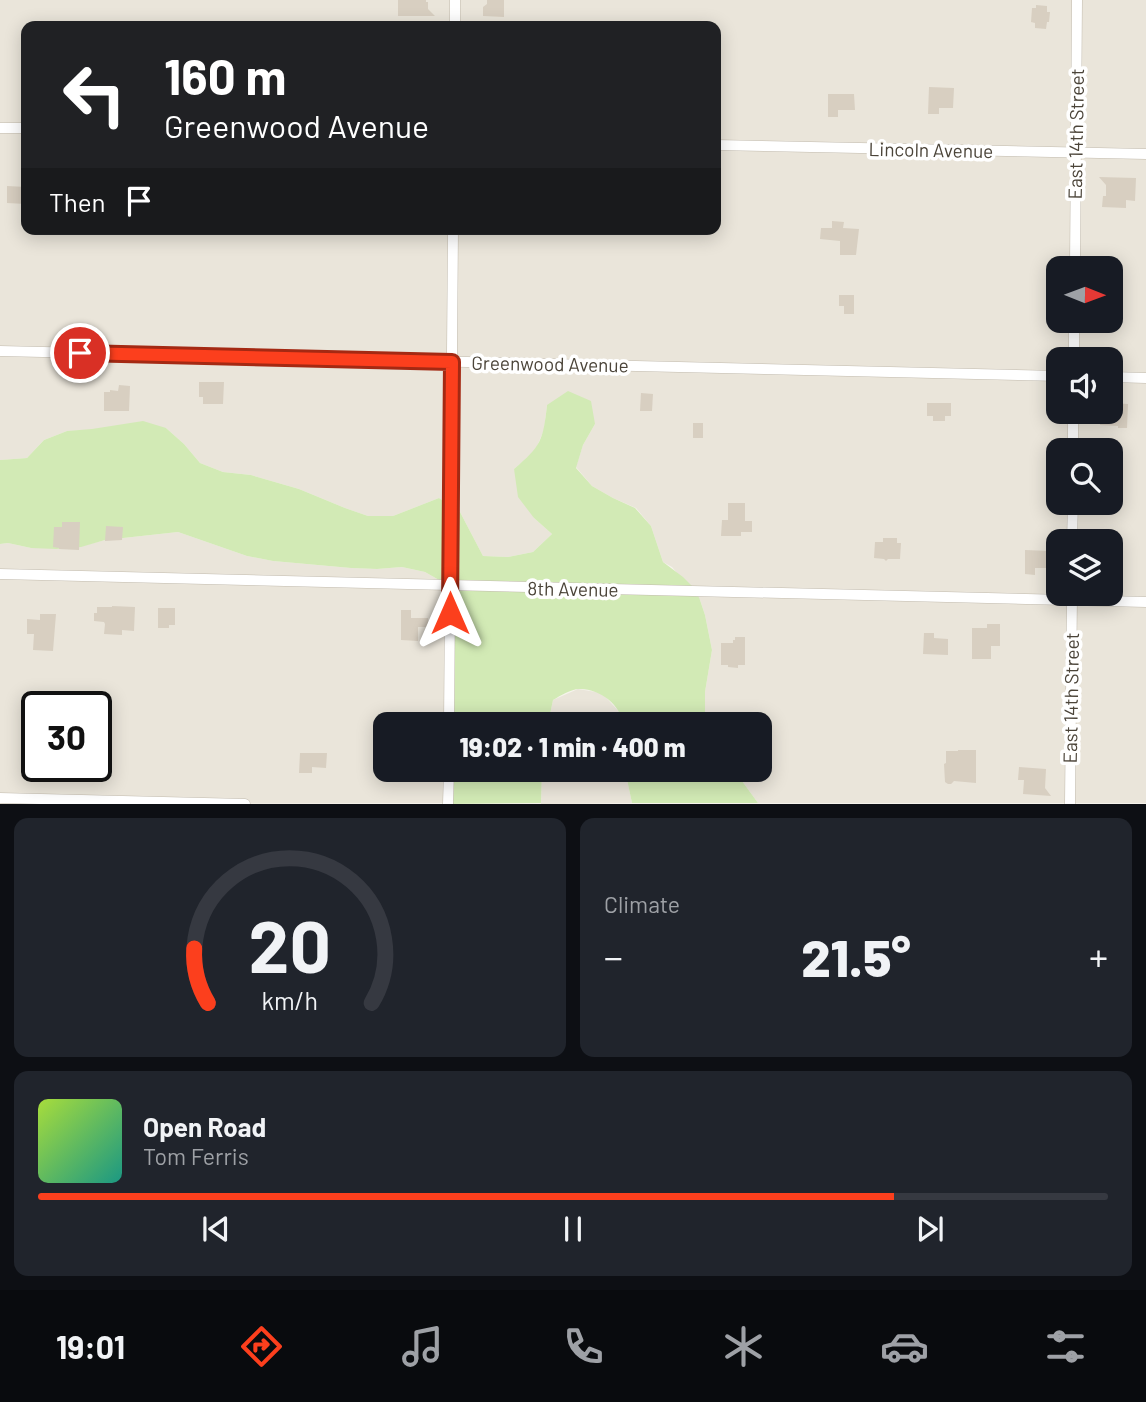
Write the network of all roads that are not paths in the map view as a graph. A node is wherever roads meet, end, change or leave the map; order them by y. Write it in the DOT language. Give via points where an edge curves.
graph roads {
  1 [pos="455,0"];
  2 [pos="1077,0"];
  3 [pos="455,21"];
  4 [pos="0,128"];
  5 [pos="21,128"];
  6 [pos="721,145"];
  7 [pos="1076,152"];
  8 [pos="1146,154"];
  9 [pos="453,235"];
  10 [pos="1075,256"];
  11 [pos="0,351"];
  12 [pos="452,362"];
  13 [pos="1046,376"];
  14 [pos="1123,377"];
  15 [pos="1146,378"];
  16 [pos="0,574"];
  17 [pos="450,586"];
  18 [pos="1046,597"];
  19 [pos="1123,600"];
  20 [pos="1146,602"];
  21 [pos="1072,606"];
  22 [pos="449,712"];
  23 [pos="449,782"];
  24 [pos="0,798"];
  25 [pos="245,803"];
  26 [pos="448,803"];
  27 [pos="1070,803"];
  1 -- 3 [label="street"];
  2 -- 7 [label="street, East 14th Street"];
  4 -- 5 [label="street"];
  6 -- 7 [label="street, Lincoln Avenue"];
  7 -- 8 [label="street, Lincoln Avenue"];
  7 -- 10 [label="street, East 14th Street"];
  9 -- 12 [label="street"];
  11 -- 12 [label="street, Greenwood Avenue"];
  12 -- 13 [label="street, Greenwood Avenue"];
  12 -- 17 [label="street"];
  14 -- 15 [label="street"];
  16 -- 17 [label="street, 8th Avenue"];
  17 -- 18 [label="street, 8th Avenue"];
  17 -- 22 [label="street"];
  19 -- 20 [label="street, 8th Avenue"];
  21 -- 27 [label="street, East 14th Street"];
  23 -- 26 [label="street"];
  24 -- 25 [label="street"];
}
